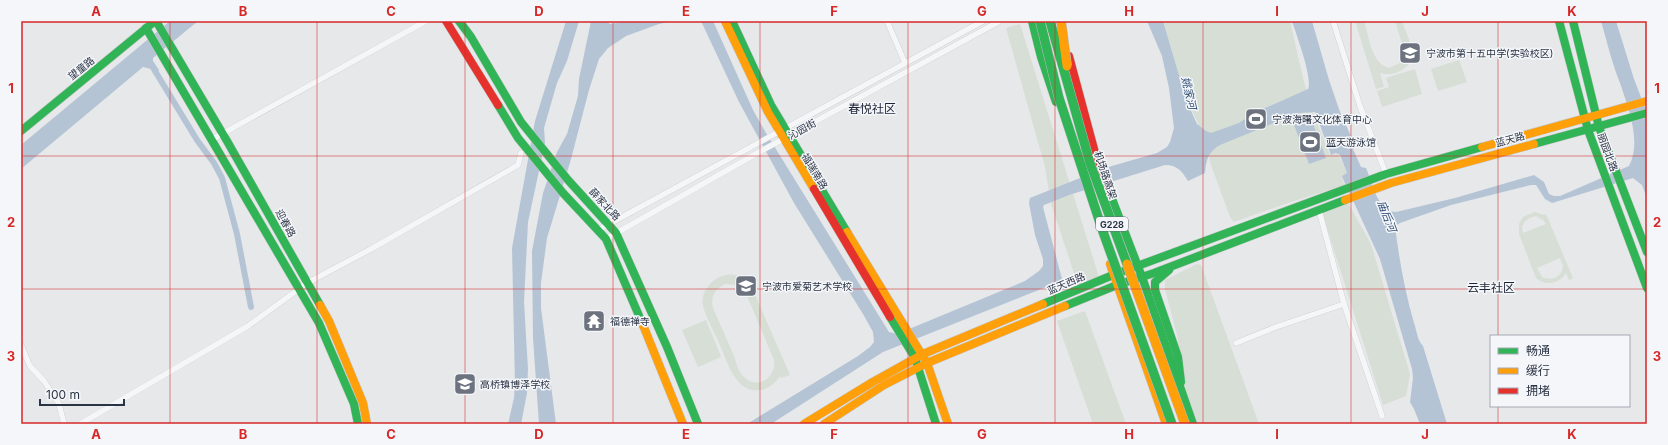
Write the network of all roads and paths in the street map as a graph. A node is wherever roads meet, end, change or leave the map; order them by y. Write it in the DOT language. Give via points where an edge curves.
graph roads {
  1 [pos="426,21"];
  2 [pos="446,21"];
  3 [pos="459,21"];
  4 [pos="725,21"];
  5 [pos="732,21"];
  6 [pos="887,21"];
  7 [pos="983,21"];
  8 [pos="1000,21"];
  9 [pos="1032,21"];
  10 [pos="1040,21"];
  11 [pos="1050,21"];
  12 [pos="1060,21"];
  13 [pos="1332,21"];
  14 [pos="1559,21"];
  15 [pos="1573,21"];
  16 [pos="158,24"];
  17 [pos="145,25"];
  18 [pos="905,63"];
  19 [pos="1071,97"];
  20 [pos="1647,101"];
  21 [pos="1647,113"];
  22 [pos="1596,115"];
  23 [pos="1584,118"];
  24 [pos="1599,127"];
  25 [pos="1588,130"];
  26 [pos="21,131"];
  27 [pos="223,134"];
  28 [pos="781,135"];
  29 [pos="212,140"];
  30 [pos="523,150"];
  31 [pos="1386,174"];
  32 [pos="1378,183"];
  33 [pos="1350,193"];
  34 [pos="1318,210"];
  35 [pos="609,224"];
  36 [pos="598,230"];
  37 [pos="616,233"];
  38 [pos="606,238"];
  39 [pos="1647,252"];
  40 [pos="1178,264"];
  41 [pos="1138,266"];
  42 [pos="1113,275"];
  43 [pos="1142,276"];
  44 [pos="307,283"];
  45 [pos="1116,285"];
  46 [pos="1647,288"];
  47 [pos="299,289"];
  48 [pos="1344,304"];
  49 [pos="1236,343"];
  50 [pos="21,345"];
  51 [pos="919,356"];
  52 [pos="923,365"];
  53 [pos="1183,395"];
  54 [pos="1382,416"];
  55 [pos="64,424"];
  56 [pos="80,424"];
  57 [pos="358,424"];
  58 [pos="367,424"];
  59 [pos="683,424"];
  60 [pos="698,424"];
  61 [pos="804,424"];
  62 [pos="824,424"];
  63 [pos="936,424"];
  64 [pos="948,424"];
  65 [pos="1166,424"];
  66 [pos="1172,424"];
  67 [pos="1185,424"];
  68 [pos="1193,424"];
  1 -- 27 [label="street"];
  2 -- 30 [label="main road"];
  3 -- 35 [label="main road, 薛家北路" via="528,132"];
  4 -- 28 [label="main road, 福瑞南路"];
  5 -- 28 [label="main road, 福瑞南路" via="771,105"];
  6 -- 18 [label="street"];
  7 -- 18 [label="street, 沁园街"];
  8 -- 28 [label="street, 沁园街"];
  9 -- 42 [label="main road" via="1041,57"];
  10 -- 66 [label="main road, 机场路高架 / G228, bridge" via="1059,98"];
  11 -- 19 [label="main road, 机场路高架 / G228, bridge"];
  12 -- 19 [label="main road, bridge"];
  12 -- 41 [label="main road" via="1098,162"];
  13 -- 31 [label="street"];
  14 -- 23 [label="main road, 丽园北路"];
  15 -- 22 [label="main road, 丽园北路"];
  16 -- 17 [label="main road, 望童路"];
  16 -- 27 [label="main road, 迎春路"];
  17 -- 26 [label="main road, 望童路"];
  17 -- 29 [label="main road"];
  18 -- 28 [label="street, 沁园街"];
  19 -- 67 [label="main road, 机场路高架 / G228, bridge" via="1090,163"];
  20 -- 22 [label="main road, 蓝天路"];
  21 -- 24 [label="main road, 蓝天路"];
  22 -- 23 [label="main road, 蓝天路"];
  22 -- 24 [label="main road, 丽园北路"];
  23 -- 25 [label="main road, 丽园北路"];
  23 -- 31 [label="main road, 蓝天路"];
  24 -- 25 [label="main road, 蓝天路"];
  24 -- 39 [label="main road, 丽园北路"];
  25 -- 32 [label="main road, 蓝天路"];
  25 -- 46 [label="main road, 丽园北路"];
  27 -- 29 [label="street"];
  27 -- 44 [label="main road, 迎春路"];
  28 -- 35 [label="street, 沁园街" via="757,143"];
  28 -- 37 [label="street, 沁园街" via="761,151"];
  28 -- 51 [label="main road, 福瑞南路"];
  29 -- 47 [label="main road"];
  30 -- 36 [label="main road"];
  30 -- 44 [label="street" via="518,165"];
  31 -- 32 [label="main road, 蓝天路"];
  32 -- 33 [label="main road"];
  33 -- 34 [label="main road"];
  33 -- 41 [label="main road, 蓝天西路"];
  34 -- 40 [label="main road"];
  34 -- 48 [label="street"];
  35 -- 36 [label="street, 沁园街"];
  35 -- 37 [label="main road, 薛家北路"];
  36 -- 38 [label="main road"];
  37 -- 38 [label="street, 沁园街"];
  37 -- 60 [label="main road, 薛家北路" via="668,347"];
  38 -- 59 [label="main road"];
  40 -- 43 [label="main road"];
  40 -- 53 [label="main road" via="1155,282 1155,290 1178,358"];
  41 -- 42 [label="main road, 蓝天西路"];
  41 -- 43 [label="main road"];
  42 -- 45 [label="main road"];
  42 -- 51 [label="main road, 蓝天西路"];
  43 -- 45 [label="main road"];
  43 -- 53 [label="main road"];
  44 -- 47 [label="street"];
  44 -- 58 [label="main road, 迎春路" via="329,321 362,403"];
  45 -- 52 [label="main road"];
  45 -- 65 [label="main road"];
  47 -- 56 [label="street" via="248,326"];
  47 -- 57 [label="main road" via="319,323 354,404"];
  48 -- 49 [label="street"];
  48 -- 54 [label="street"];
  50 -- 55 [label="street" via="30,366 44,381 59,404"];
  51 -- 52 [label="main road"];
  51 -- 61 [label="main road, 蓝天西路"];
  52 -- 62 [label="main road" via="884,385"];
  52 -- 63 [label="main road"];
  52 -- 64 [label="main road"];
  53 -- 68 [label="main road"];
}
